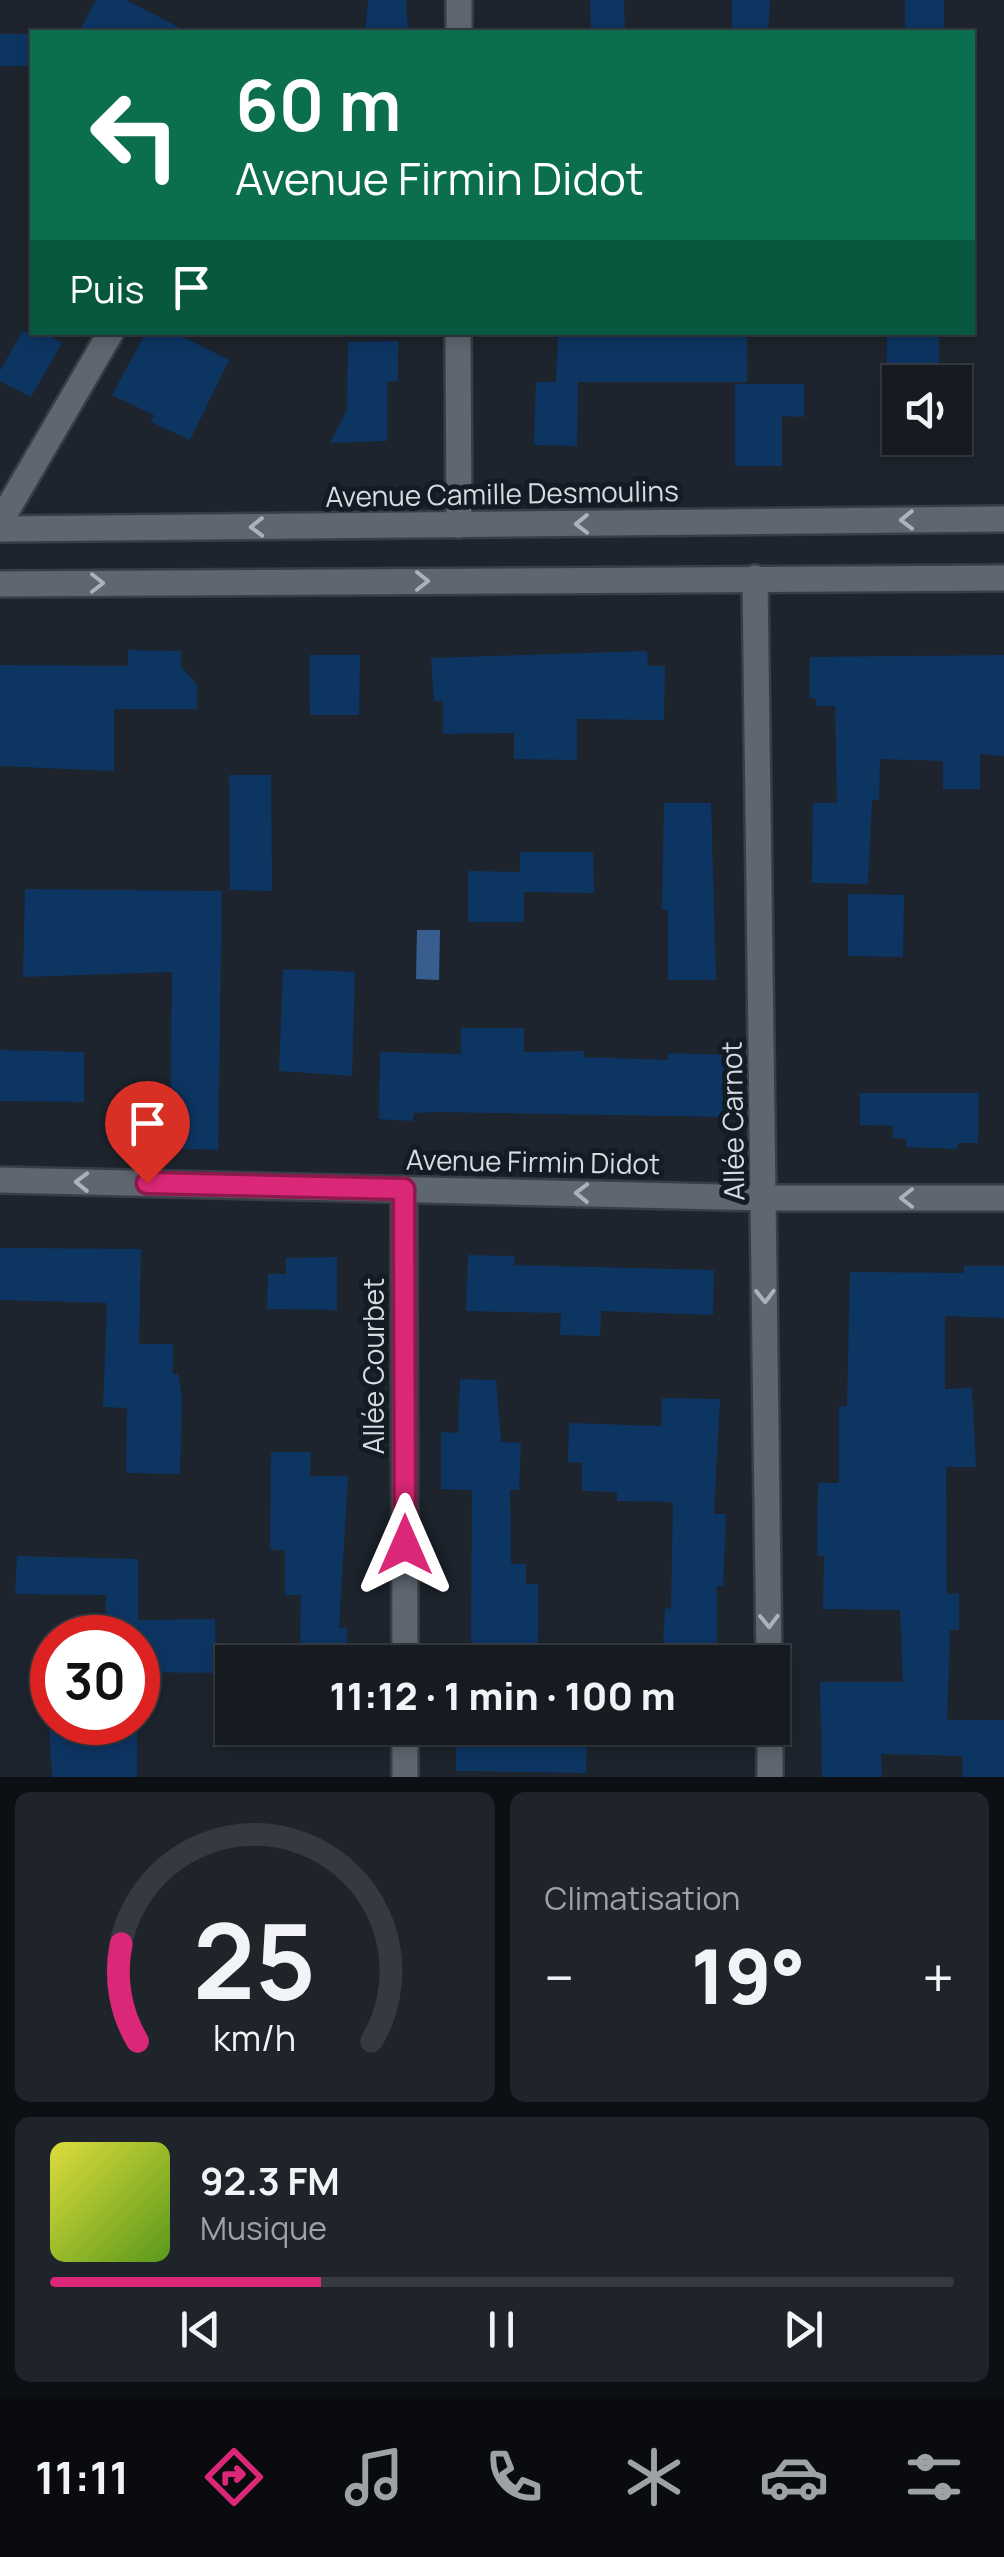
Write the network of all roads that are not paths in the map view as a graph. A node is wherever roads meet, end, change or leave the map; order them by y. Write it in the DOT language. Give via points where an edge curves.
graph roads {
  1 [pos="458,0"];
  2 [pos="458,30"];
  3 [pos="110,335"];
  4 [pos="458,335"];
  5 [pos="1004,519"];
  6 [pos="459,525"];
  7 [pos="0,526"];
  8 [pos="755,578"];
  9 [pos="1004,578"];
  10 [pos="0,584"];
  11 [pos="0,1180"];
  12 [pos="404,1189"];
  13 [pos="764,1198"];
  14 [pos="1004,1198"];
  15 [pos="405,1645"];
  16 [pos="769,1645"];
  17 [pos="405,1745"];
  18 [pos="770,1745"];
  19 [pos="405,1777"];
  20 [pos="770,1777"];
  1 -- 2 [label="street"];
  3 -- 7 [label="street"];
  4 -- 6 [label="street"];
  5 -- 6 [label="street, Avenue Camille Desmoulins, one-way"];
  6 -- 7 [label="street, Avenue Camille Desmoulins, one-way"];
  8 -- 9 [label="street"];
  10 -- 8 [label="street, one-way"];
  8 -- 13 [label="street, Allée Carnot"];
  12 -- 11 [label="street, Avenue Firmin Didot, one-way"];
  13 -- 12 [label="street, Avenue Firmin Didot, one-way"];
  12 -- 15 [label="street, Allée Courbet"];
  14 -- 13 [label="street, Avenue Firmin Didot, one-way"];
  13 -- 16 [label="street, Allée Carnot, one-way"];
  17 -- 19 [label="street"];
  18 -- 20 [label="street"];
}
